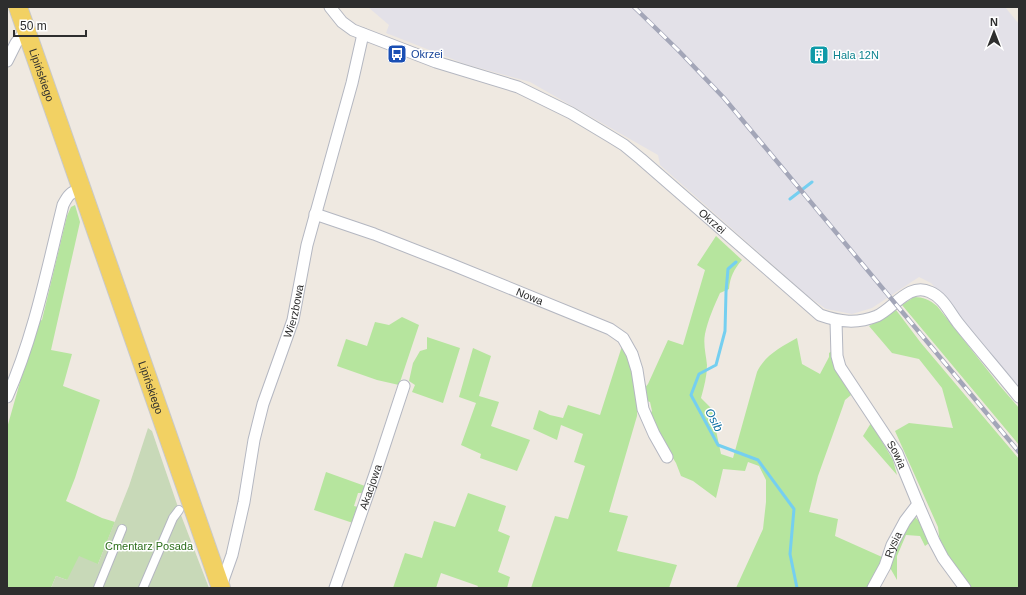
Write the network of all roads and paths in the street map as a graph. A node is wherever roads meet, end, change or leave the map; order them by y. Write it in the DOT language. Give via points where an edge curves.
graph roads {
  1 [pos="18,7"];
  2 [pos="330,7"];
  3 [pos="26,30"];
  4 [pos="363,34"];
  5 [pos="7,61"];
  6 [pos="81,188"];
  7 [pos="315,214"];
  8 [pos="836,321"];
  9 [pos="404,386"];
  10 [pos="7,397"];
  11 [pos="1019,397"];
  12 [pos="667,457"];
  13 [pos="918,504"];
  14 [pos="179,510"];
  15 [pos="122,529"];
  16 [pos="221,587"];
  17 [pos="98,588"];
  18 [pos="143,588"];
  19 [pos="335,588"];
  20 [pos="873,588"];
  21 [pos="965,588"];
  1 -- 3 [label="main road, Lipińskiego"];
  2 -- 4 [label="street, Okrzei" via="342,22"];
  3 -- 5 [label="street"];
  3 -- 6 [label="main road, Lipińskiego"];
  4 -- 7 [label="street, Wierzbowa"];
  4 -- 8 [label="street, Okrzei" via="436,62 518,87 571,113 611,137 641,159 820,315"];
  6 -- 10 [label="street" via="66,198 33,325"];
  6 -- 16 [label="main road, Lipińskiego"];
  7 -- 12 [label="street, Nowa" via="374,234 610,329 623,338 632,354 643,409"];
  7 -- 16 [label="street, Wierzbowa" via="301,271 293,320 263,404 232,555"];
  8 -- 11 [label="street, Okrzei" via="866,320 878,316 908,293 916,290 931,292 940,299"];
  8 -- 13 [label="street, Sowia" via="837,356 840,367 897,453"];
  9 -- 19 [label="street, Akacjowa"];
  13 -- 20 [label="street, Rysia" via="905,521"];
  13 -- 21 [label="street, Sowia" via="943,558"];
  14 -- 18 [label="street" via="173,518"];
  15 -- 17 [label="street"];
}
